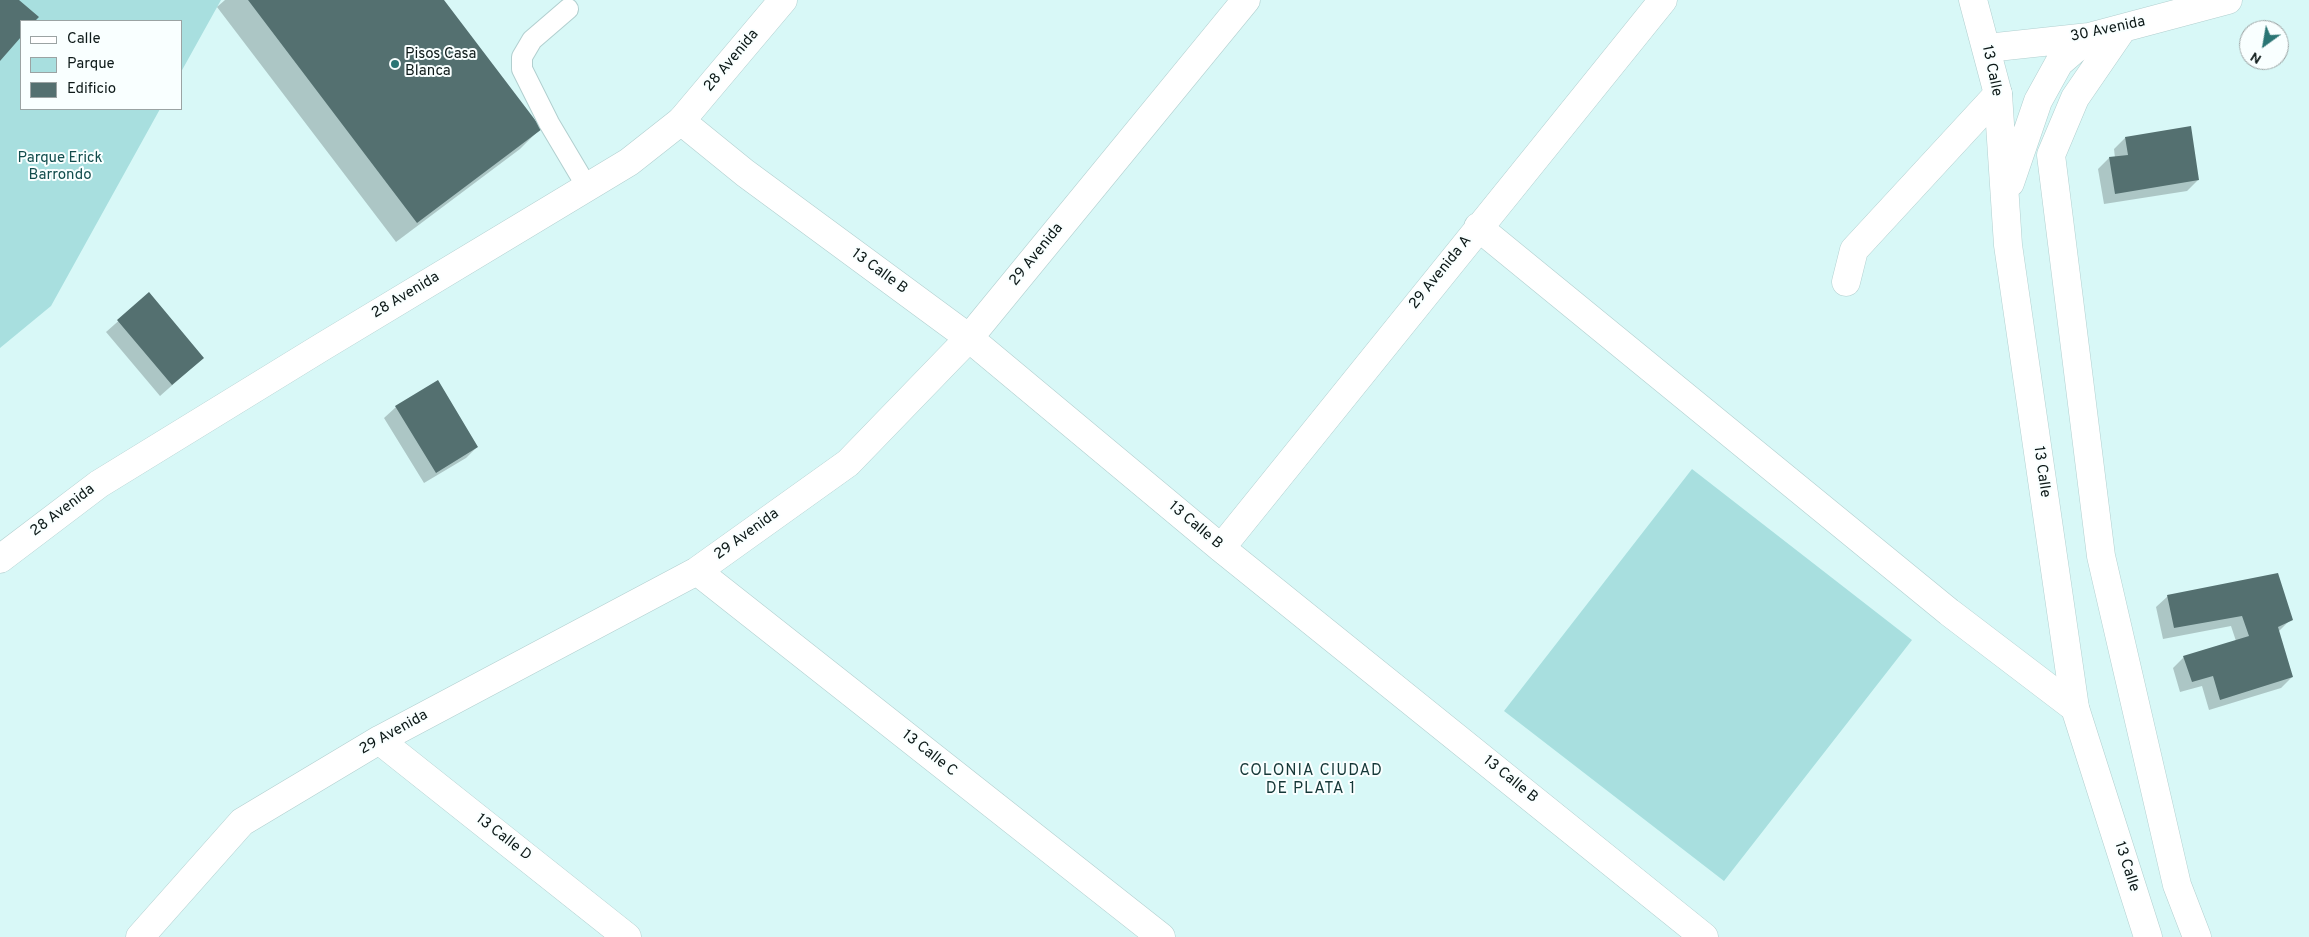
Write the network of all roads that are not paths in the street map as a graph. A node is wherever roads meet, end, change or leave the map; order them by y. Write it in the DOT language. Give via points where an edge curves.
graph roads {
  1 [pos="783,0"];
  2 [pos="1246,0"];
  3 [pos="1663,0"];
  4 [pos="1973,0"];
  5 [pos="2228,0"];
  6 [pos="568,9"];
  7 [pos="2123,28"];
  8 [pos="2088,36"];
  9 [pos="1987,48"];
  10 [pos="1998,94"];
  11 [pos="681,121"];
  12 [pos="587,186"];
  13 [pos="2006,197"];
  14 [pos="1478,227"];
  15 [pos="1846,282"];
  16 [pos="969,338"];
  17 [pos="1221,548"];
  18 [pos="0,559"];
  19 [pos="697,572"];
  20 [pos="2075,708"];
  21 [pos="379,740"];
  22 [pos="146,934"];
  23 [pos="628,937"];
  24 [pos="1161,937"];
  25 [pos="1704,937"];
  26 [pos="2148,937"];
  27 [pos="2197,937"];
  1 -- 11 [label="street, 28 Avenida"];
  2 -- 16 [label="street, 29 Avenida"];
  3 -- 14 [label="street, 29 Avenida A"];
  4 -- 9 [label="street, 13 Calle"];
  5 -- 7 [label="street, 30 Avenida"];
  6 -- 12 [label="lane" via="532,40 522,57 522,69"];
  7 -- 8 [label="street, 30 Avenida"];
  7 -- 27 [label="street" via="2076,98 2051,155 2101,556 2177,885"];
  8 -- 9 [label="street, 30 Avenida"];
  8 -- 13 [label="street" via="2059,63 2038,101"];
  9 -- 10 [label="street, 13 Calle"];
  10 -- 13 [label="street, 13 Calle"];
  10 -- 15 [label="street" via="1854,250"];
  11 -- 12 [label="street, 28 Avenida" via="628,162"];
  11 -- 16 [label="street, 13 Calle B" via="745,174"];
  12 -- 18 [label="street, 28 Avenida" via="99,484"];
  13 -- 20 [label="street, 13 Calle" via="2008,245"];
  14 -- 17 [label="street, 29 Avenida A"];
  14 -- 20 [label="street" via="1949,612"];
  16 -- 17 [label="street, 13 Calle B"];
  16 -- 19 [label="street, 29 Avenida" via="848,462"];
  17 -- 25 [label="street, 13 Calle B"];
  19 -- 21 [label="street, 29 Avenida"];
  19 -- 24 [label="street, 13 Calle C"];
  20 -- 26 [label="street, 13 Calle"];
  21 -- 22 [label="street, 29 Avenida" via="242,822"];
  21 -- 23 [label="street, 13 Calle D"];
}
